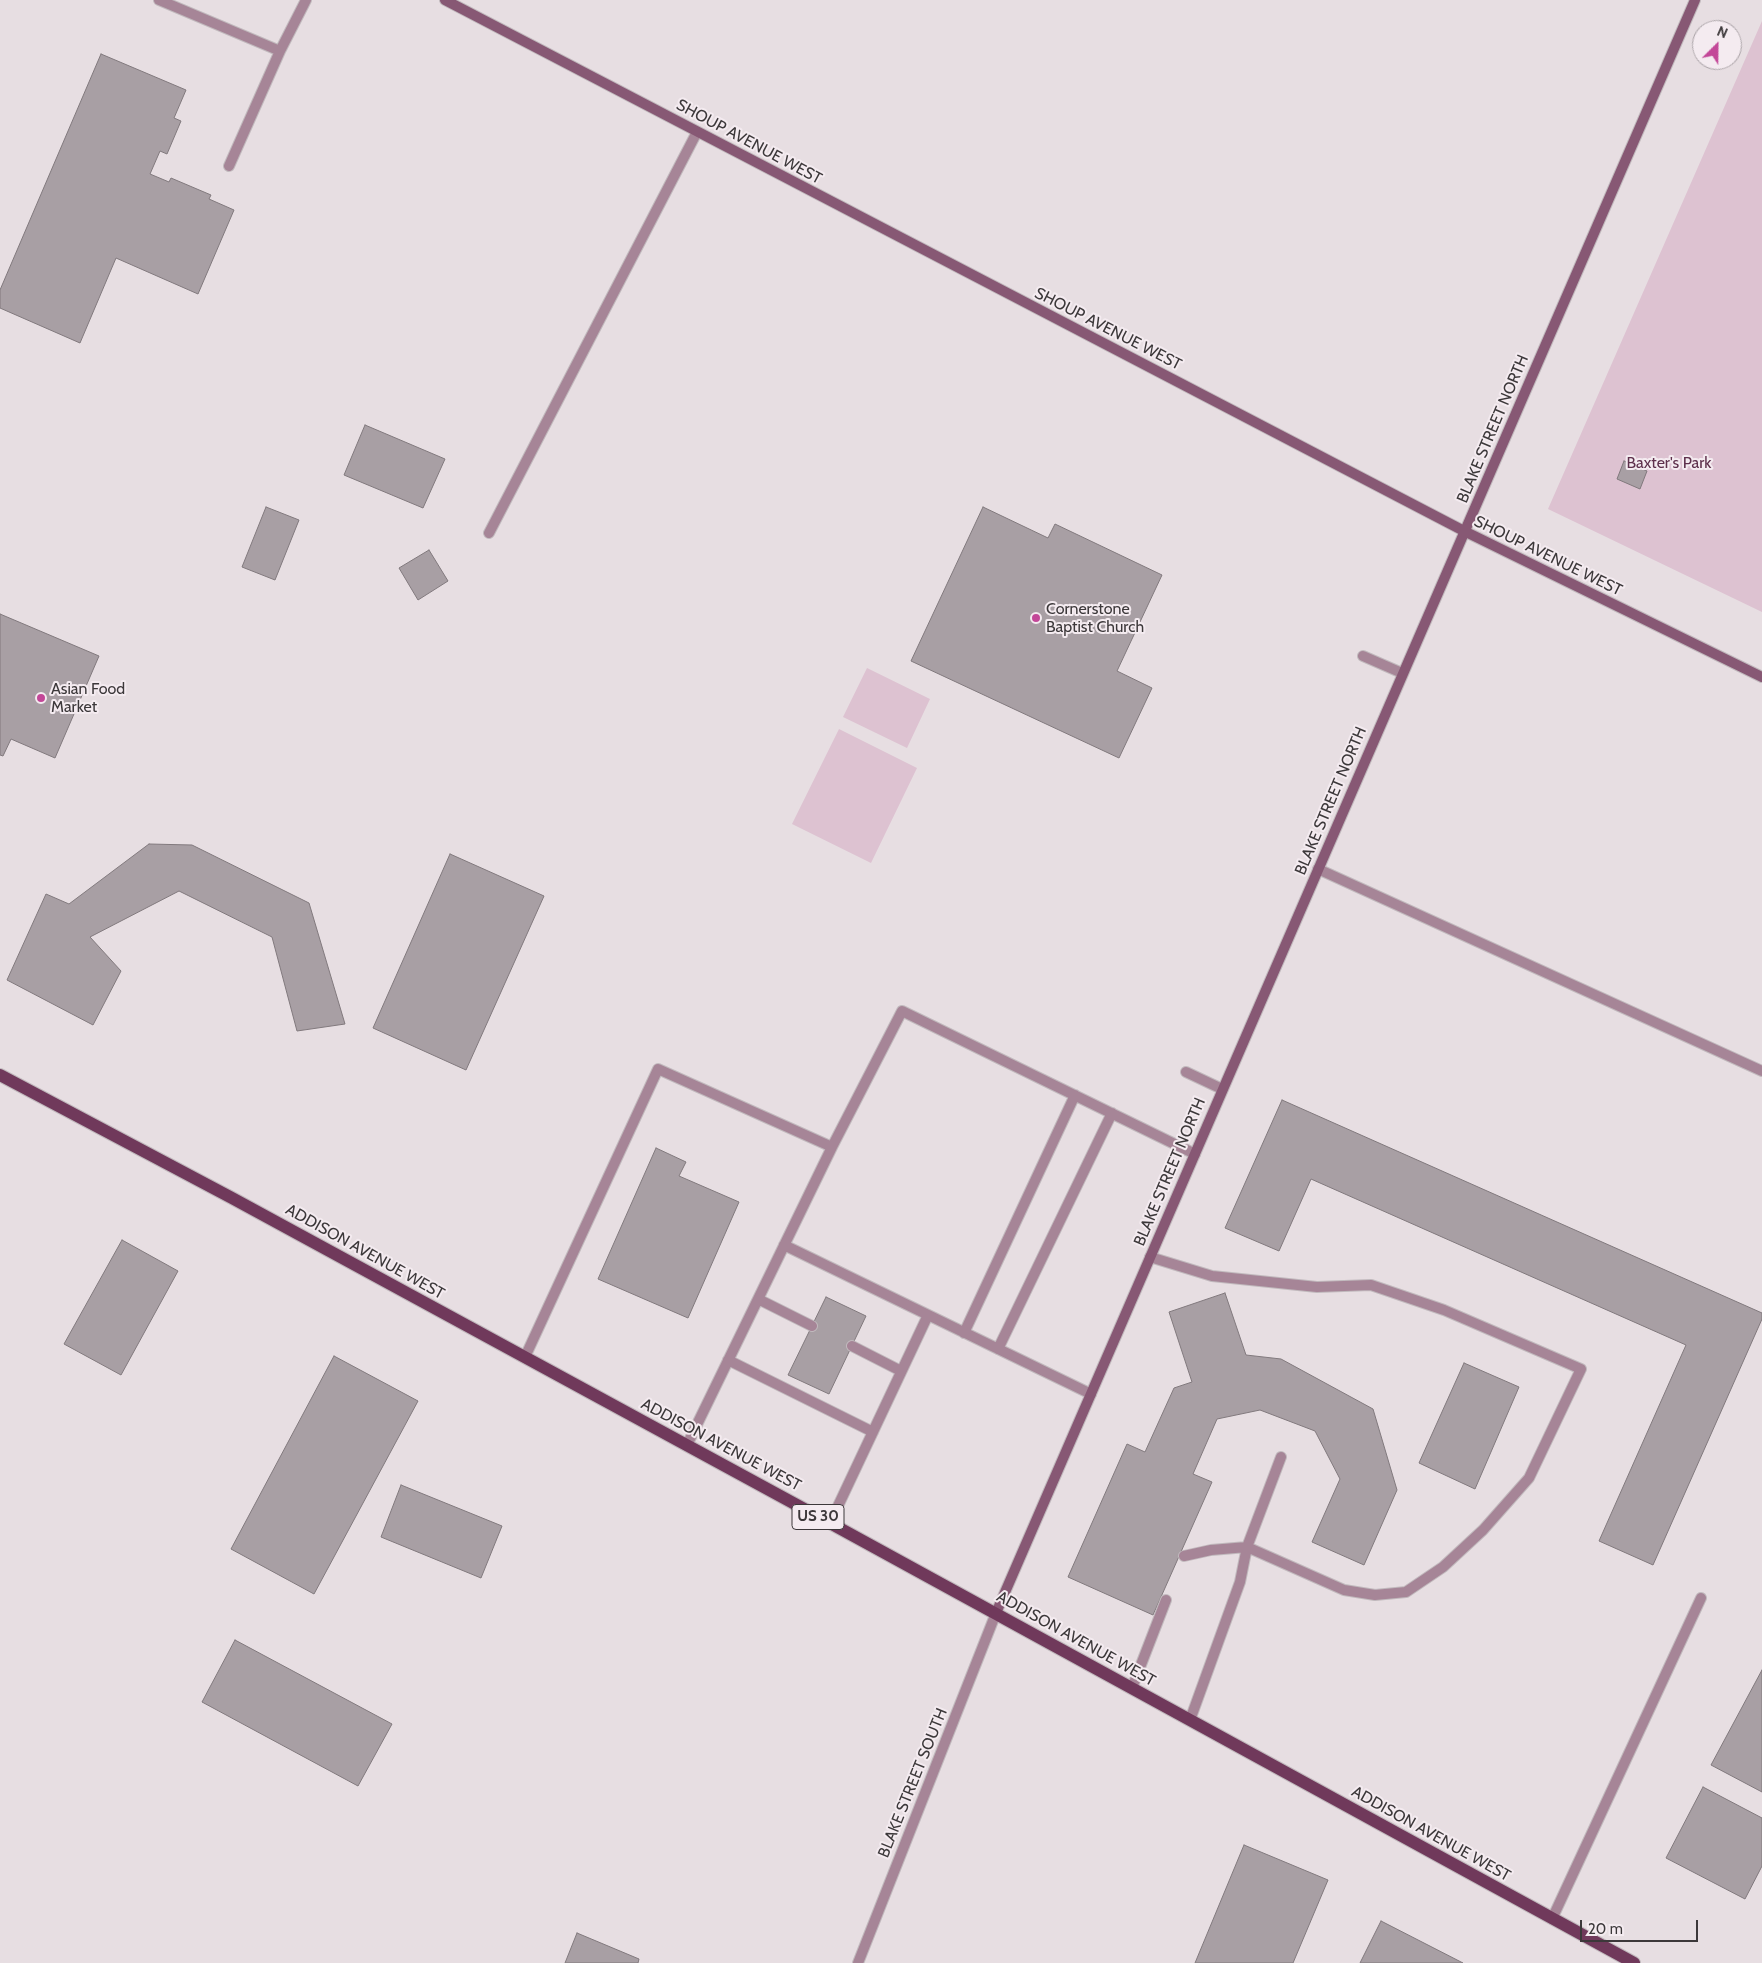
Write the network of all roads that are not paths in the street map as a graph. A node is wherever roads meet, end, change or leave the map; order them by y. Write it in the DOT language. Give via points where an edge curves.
graph roads {
  1 [pos="159,0"];
  2 [pos="306,0"];
  3 [pos="445,0"];
  4 [pos="1695,0"];
  5 [pos="280,51"];
  6 [pos="697,132"];
  7 [pos="228,166"];
  8 [pos="1464,532"];
  9 [pos="489,533"];
  10 [pos="1363,656"];
  11 [pos="1402,673"];
  12 [pos="1762,677"];
  13 [pos="1318,869"];
  14 [pos="1762,1071"];
  15 [pos="1186,1072"];
  16 [pos="0,1075"];
  17 [pos="1222,1089"];
  18 [pos="1075,1095"];
  19 [pos="1112,1113"];
  20 [pos="832,1147"];
  21 [pos="1195,1154"];
  22 [pos="784,1245"];
  23 [pos="1150,1257"];
  24 [pos="758,1299"];
  25 [pos="928,1315"];
  26 [pos="812,1326"];
  27 [pos="964,1333"];
  28 [pos="852,1346"];
  29 [pos="998,1349"];
  30 [pos="525,1357"];
  31 [pos="728,1360"];
  32 [pos="901,1371"];
  33 [pos="1091,1394"];
  34 [pos="873,1432"];
  35 [pos="687,1445"];
  36 [pos="1281,1457"];
  37 [pos="830,1523"];
  38 [pos="1247,1547"];
  39 [pos="1184,1556"];
  40 [pos="1701,1598"];
  41 [pos="1166,1600"];
  42 [pos="996,1613"];
  43 [pos="1132,1688"];
  44 [pos="1190,1720"];
  45 [pos="1552,1919"];
  46 [pos="858,1963"];
  47 [pos="1634,1963"];
  1 -- 5 [label="street"];
  2 -- 5 [label="street"];
  3 -- 6 [label="street, SHOUP AVENUE WEST"];
  4 -- 8 [label="street, BLAKE STREET NORTH"];
  5 -- 7 [label="street"];
  6 -- 8 [label="street, SHOUP AVENUE WEST"];
  6 -- 9 [label="street"];
  8 -- 11 [label="street, BLAKE STREET NORTH"];
  8 -- 12 [label="street, SHOUP AVENUE WEST"];
  10 -- 11 [label="street"];
  11 -- 13 [label="street, BLAKE STREET NORTH"];
  13 -- 14 [label="street"];
  13 -- 17 [label="street, BLAKE STREET NORTH"];
  15 -- 17 [label="street"];
  16 -- 30 [label="main road, ADDISON AVENUE WEST / US 30"];
  17 -- 21 [label="street, BLAKE STREET NORTH"];
  18 -- 19 [label="street"];
  18 -- 20 [label="street" via="902,1010"];
  18 -- 27 [label="street"];
  19 -- 21 [label="street"];
  19 -- 29 [label="street"];
  20 -- 22 [label="street"];
  20 -- 30 [label="street" via="658,1069"];
  21 -- 23 [label="street, BLAKE STREET NORTH"];
  22 -- 24 [label="street"];
  22 -- 25 [label="street"];
  23 -- 33 [label="street, BLAKE STREET NORTH"];
  23 -- 38 [label="street" via="1212,1276 1317,1287 1371,1285 1444,1310 1580,1369 1528,1478 1483,1530 1443,1567 1406,1592 1375,1595 1344,1590"];
  24 -- 26 [label="street"];
  24 -- 31 [label="street"];
  25 -- 27 [label="street"];
  25 -- 32 [label="street"];
  27 -- 29 [label="street"];
  28 -- 32 [label="street"];
  29 -- 33 [label="street"];
  30 -- 35 [label="main road, ADDISON AVENUE WEST / US 30"];
  31 -- 34 [label="street"];
  31 -- 35 [label="street"];
  32 -- 34 [label="street"];
  33 -- 42 [label="street, BLAKE STREET NORTH"];
  34 -- 37 [label="street"];
  35 -- 37 [label="main road, ADDISON AVENUE WEST / US 30"];
  36 -- 38 [label="street"];
  37 -- 42 [label="main road, ADDISON AVENUE WEST / US 30"];
  38 -- 39 [label="street"];
  38 -- 44 [label="street" via="1240,1582"];
  40 -- 45 [label="street"];
  41 -- 43 [label="street"];
  42 -- 43 [label="main road, ADDISON AVENUE WEST / US 30"];
  42 -- 46 [label="street, BLAKE STREET SOUTH"];
  43 -- 44 [label="main road, ADDISON AVENUE WEST / US 30"];
  44 -- 45 [label="main road, ADDISON AVENUE WEST / US 30"];
  45 -- 47 [label="main road, ADDISON AVENUE WEST / US 30"];
}
